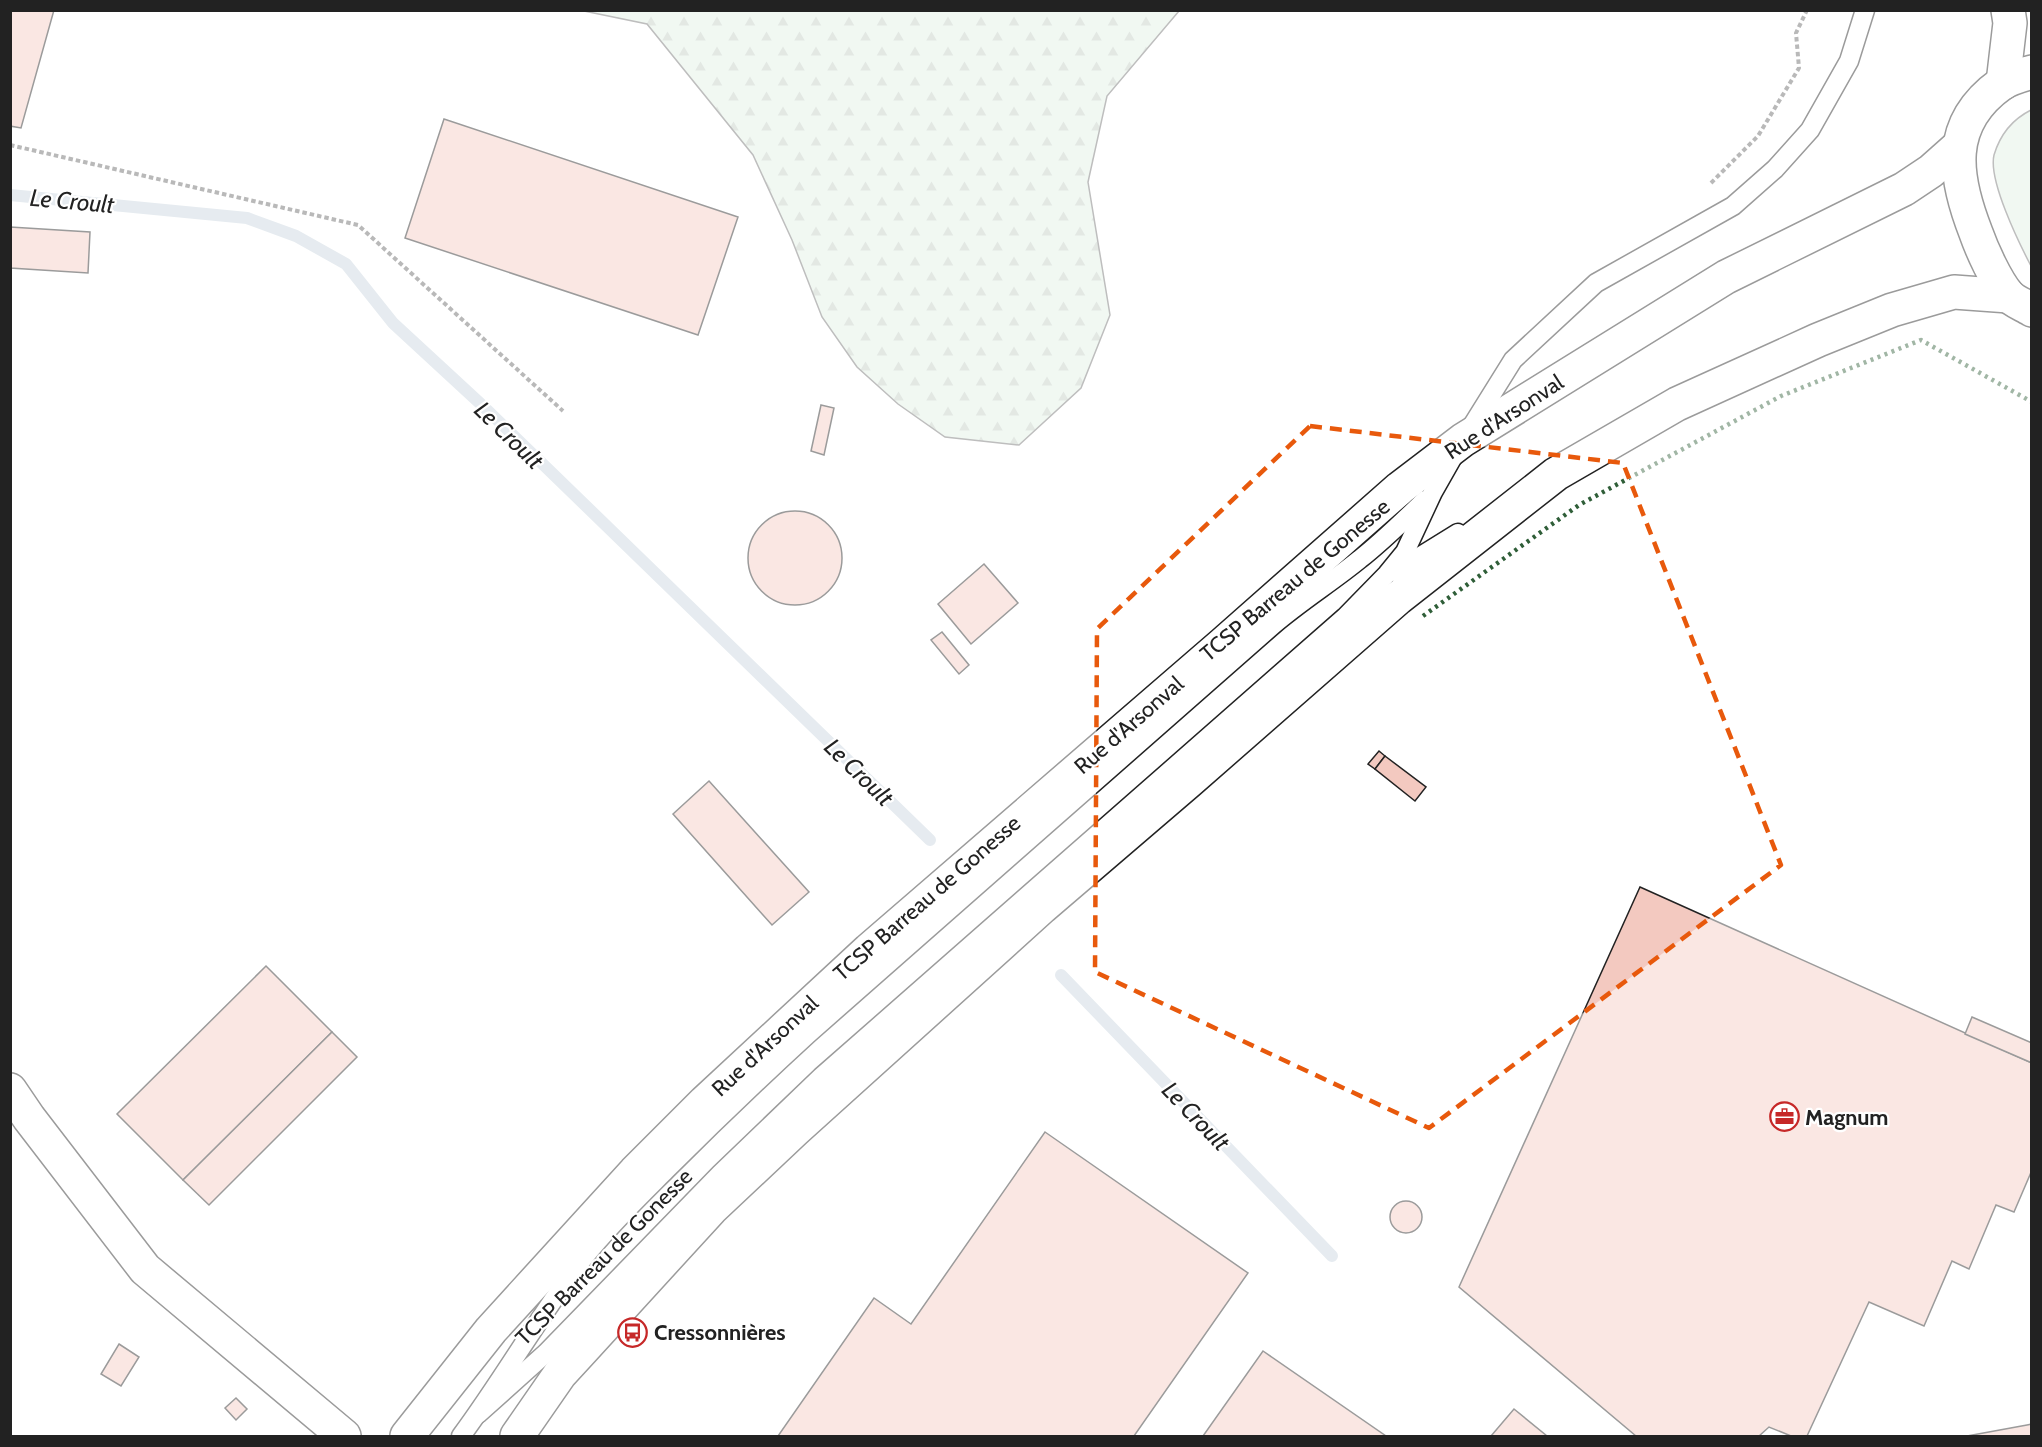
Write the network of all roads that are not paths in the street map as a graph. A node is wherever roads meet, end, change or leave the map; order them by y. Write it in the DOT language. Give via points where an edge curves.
graph roads {
  1 [pos="1865,10"];
  2 [pos="2008,10"];
  3 [pos="2017,77"];
  4 [pos="1958,147"];
  5 [pos="2020,303"];
  6 [pos="1463,440"];
  7 [pos="1556,474"];
  8 [pos="1433,492"];
  9 [pos="1381,581"];
  10 [pos="10,1090"];
  11 [pos="478,1413"];
  12 [pos="518,1436"];
  13 [pos="344,1437"];
  14 [pos="407,1437"];
  15 [pos="461,1437"];
  1 -- 6 [label="lane, TCSP Barreau de Gonesse" via="1849,61 1810,130 1775,170 1733,206 1596,283 1514,360"];
  2 -- 3 [label="main road"];
  3 -- 4 [label="main road" via="1980,103"];
  4 -- 5 [label="main road" via="1965,207 1983,252"];
  4 -- 6 [label="main road, Rue d'Arsonval" via="1904,189 1726,277"];
  5 -- 7 [label="main road" via="1954,292 1892,310 1677,404"];
  6 -- 8 [label="lane, TCSP Barreau de Gonesse"];
  6 -- 14 [label="main road, Rue d'Arsonval" via="1400,488 968,863 705,1102 635,1172 492,1330"];
  7 -- 9 [label="lane, TCSP Barreau de Gonesse"];
  7 -- 12 [label="main road" via="1398,598 1042,907 795,1130 711,1209 575,1357"];
  8 -- 9 [label="lane, TCSP Barreau de Gonesse" via="1406,552"];
  8 -- 11 [label="lane, TCSP Barreau de Gonesse" via="1358,561 1272,626 734,1102 586,1255"];
  9 -- 11 [label="lane, TCSP Barreau de Gonesse" via="1345,617 821,1077 720,1174 546,1353"];
  10 -- 13 [label="main road" via="145,1269"];
  11 -- 15 [label="lane, TCSP Barreau de Gonesse"];
}
